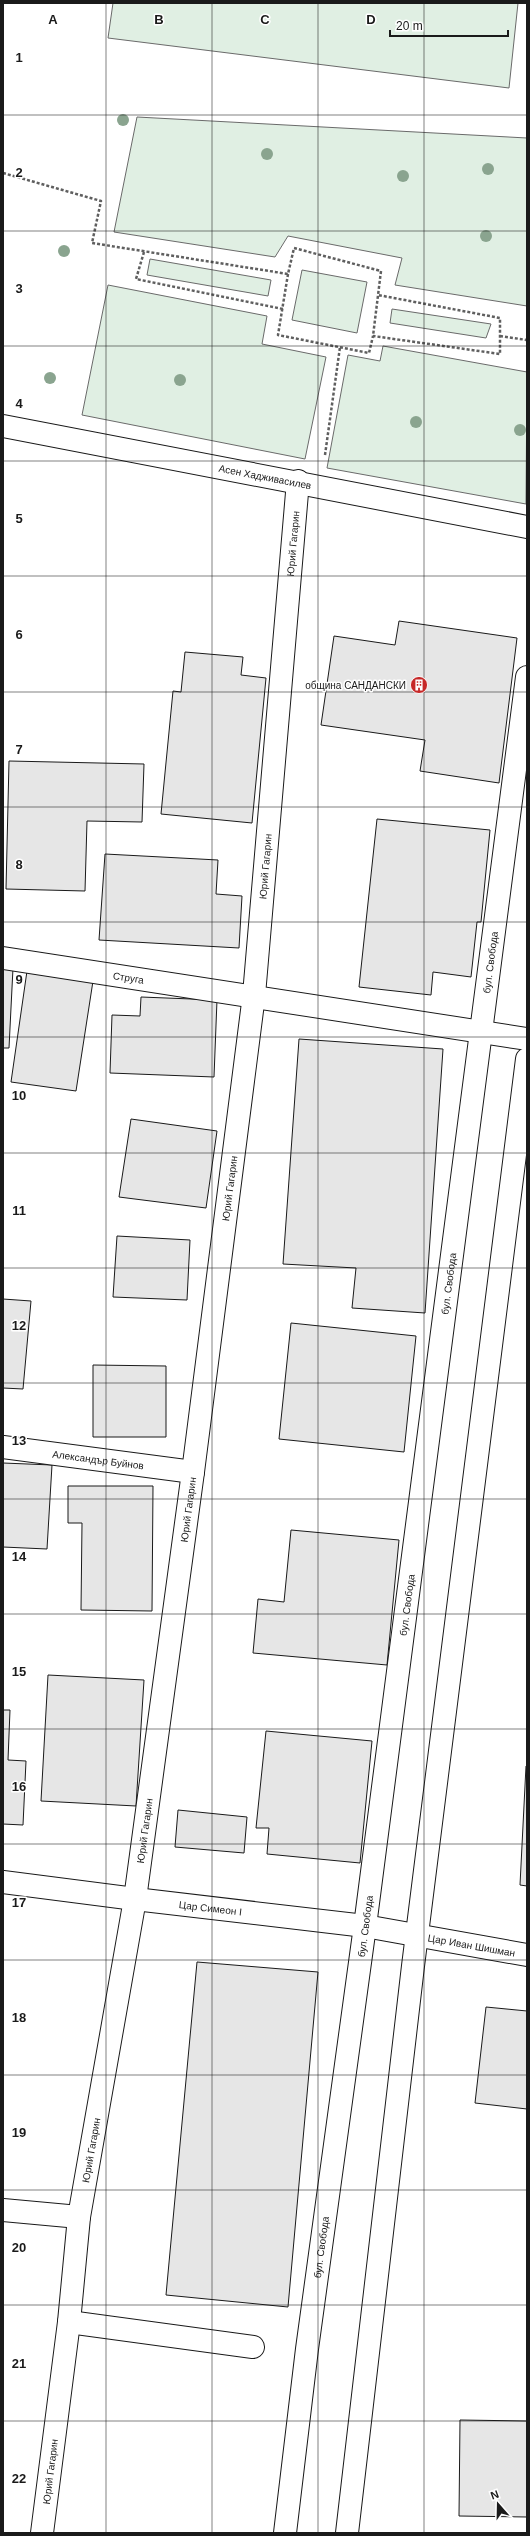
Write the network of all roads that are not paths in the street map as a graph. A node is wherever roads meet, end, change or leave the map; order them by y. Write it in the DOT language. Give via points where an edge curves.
graph roads {
  1 [pos="3,426"];
  2 [pos="298,481"];
  3 [pos="527,527"];
  4 [pos="527,677"];
  5 [pos="3,958"];
  6 [pos="254,995"];
  7 [pos="482,1032"];
  8 [pos="527,1039"];
  9 [pos="527,1059"];
  10 [pos="3,1447"];
  11 [pos="193,1472"];
  12 [pos="3,1882"];
  13 [pos="135,1900"];
  14 [pos="365,1926"];
  15 [pos="417,1935"];
  16 [pos="527,1955"];
  17 [pos="3,2210"];
  18 [pos="79,2217"];
  19 [pos="69,2322"];
  20 [pos="253,2347"];
  21 [pos="42,2533"];
  22 [pos="285,2533"];
  23 [pos="347,2533"];
  1 -- 2 [label="street, Асен Хадживасилев"];
  2 -- 3 [label="street, Асен Хадживасилев"];
  2 -- 6 [label="street, Юрий Гагарин"];
  4 -- 7 [label="street, бул. Свобода"];
  5 -- 6 [label="street, Струга"];
  6 -- 7 [label="street, Струга"];
  6 -- 11 [label="street, Юрий Гагарин"];
  7 -- 8 [label="street, Струга"];
  7 -- 14 [label="street, бул. Свобода"];
  9 -- 15 [label="street"];
  10 -- 11 [label="street, Александър Буйнов"];
  11 -- 13 [label="street, Юрий Гагарин"];
  12 -- 13 [label="street, Цар Симеон I"];
  13 -- 14 [label="street, Цар Симеон I"];
  13 -- 18 [label="street, Юрий Гагарин"];
  14 -- 15 [label="street, Цар Симеон I"];
  14 -- 22 [label="street, бул. Свобода" via="306,2350"];
  15 -- 16 [label="street, Цар Иван Шишман"];
  15 -- 23 [label="street"];
  17 -- 18 [label="street"];
  18 -- 19 [label="street, Юрий Гагарин"];
  19 -- 20 [label="street"];
  19 -- 21 [label="street, Юрий Гагарин"];
}
